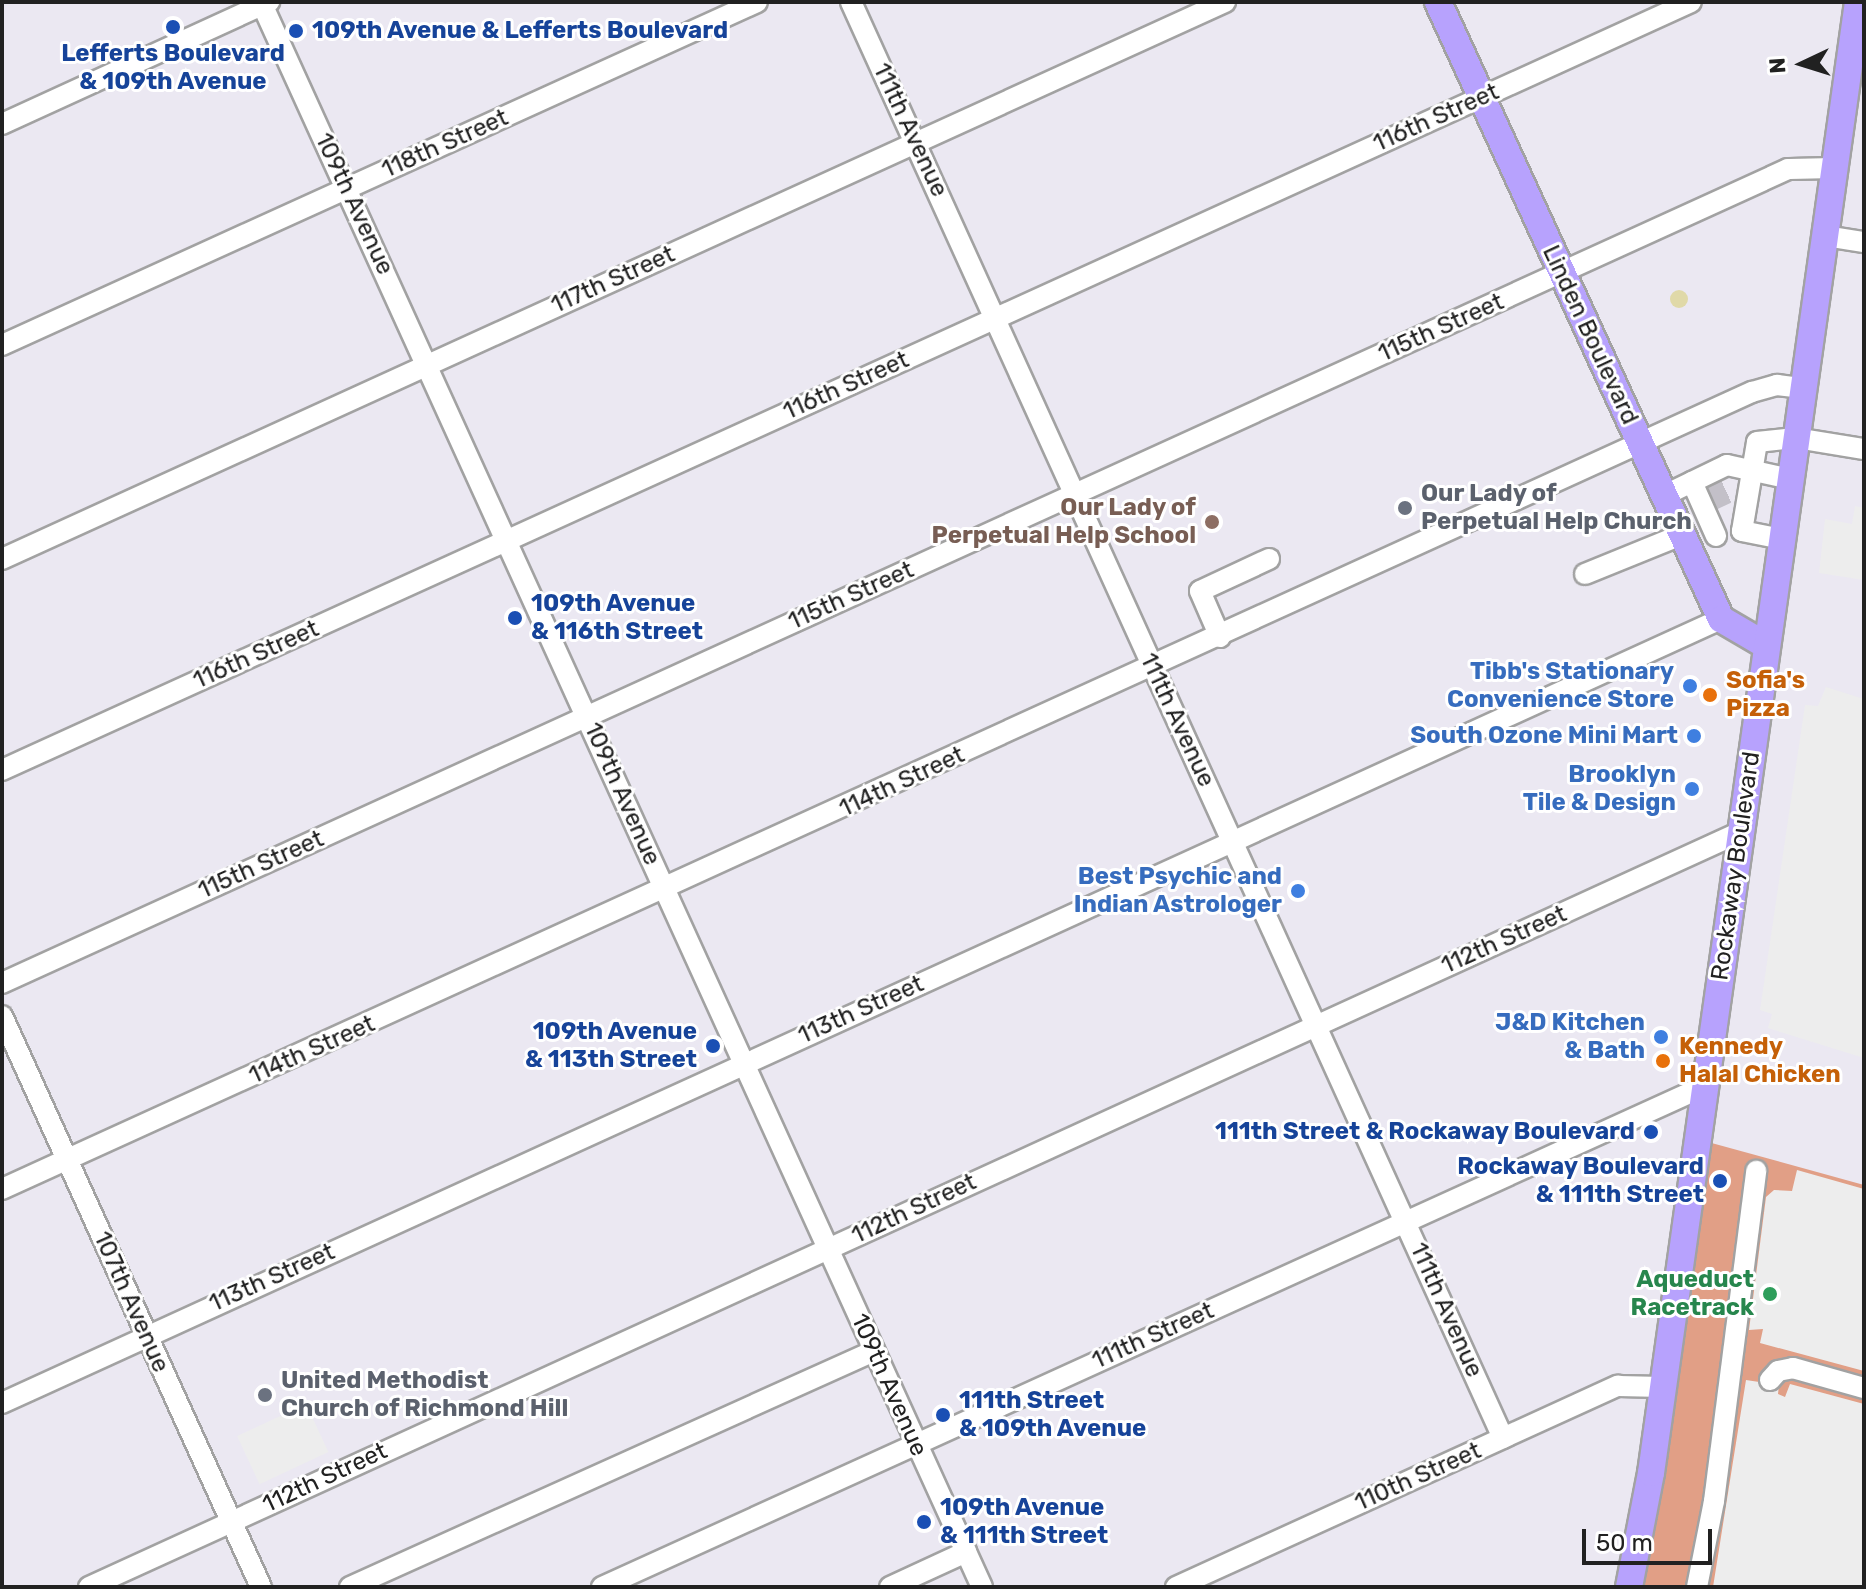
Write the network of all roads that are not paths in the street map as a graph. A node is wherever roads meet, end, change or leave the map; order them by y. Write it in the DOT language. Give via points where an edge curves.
graph roads {
  1 [pos="757,2"];
  2 [pos="851,2"];
  3 [pos="1225,2"];
  4 [pos="1438,2"];
  5 [pos="1691,2"];
  6 [pos="1858,2"];
  7 [pos="264,3"];
  8 [pos="1859,32"];
  9 [pos="1482,97"];
  10 [pos="2,124"];
  11 [pos="917,142"];
  12 [pos="1835,168"];
  13 [pos="347,188"];
  14 [pos="1825,236"];
  15 [pos="1864,242"];
  16 [pos="1562,273"];
  17 [pos="995,318"];
  18 [pos="2,345"];
  19 [pos="427,365"];
  20 [pos="1803,388"];
  21 [pos="1796,438"];
  22 [pos="1640,446"];
  23 [pos="1864,449"];
  24 [pos="1750,473"];
  25 [pos="1790,479"];
  26 [pos="1735,490"];
  27 [pos="1075,495"];
  28 [pos="1663,496"];
  29 [pos="1705,505"];
  30 [pos="1742,531"];
  31 [pos="1782,539"];
  32 [pos="508,540"];
  33 [pos="1684,542"];
  34 [pos="2,559"];
  35 [pos="1269,559"];
  36 [pos="1585,574"];
  37 [pos="1721,619"];
  38 [pos="1220,637"];
  39 [pos="1767,646"];
  40 [pos="1152,668"];
  41 [pos="586,717"];
  42 [pos="2,770"];
  43 [pos="1740,832"];
  44 [pos="1233,842"];
  45 [pos="665,890"];
  46 [pos="2,983"];
  47 [pos="2,1016"];
  48 [pos="1316,1025"];
  49 [pos="745,1063"];
  50 [pos="1705,1086"];
  51 [pos="67,1159"];
  52 [pos="1756,1171"];
  53 [pos="2,1189"];
  54 [pos="1406,1221"];
  55 [pos="827,1248"];
  56 [pos="147,1335"];
  57 [pos="874,1351"];
  58 [pos="1770,1380"];
  59 [pos="1663,1387"];
  60 [pos="1864,1388"];
  61 [pos="2,1403"];
  62 [pos="1503,1438"];
  63 [pos="916,1444"];
  64 [pos="231,1521"];
  65 [pos="966,1552"];
  66 [pos="89,1587"];
  67 [pos="261,1587"];
  68 [pos="350,1587"];
  69 [pos="602,1587"];
  70 [pos="890,1587"];
  71 [pos="982,1587"];
  72 [pos="1176,1587"];
  73 [pos="1629,1587"];
  74 [pos="1697,1587"];
  1 -- 13 [label="street, 118th Street"];
  2 -- 11 [label="street, 111th Avenue"];
  3 -- 11 [label="street, 117th Street"];
  4 -- 9 [label="main road, Linden Boulevard"];
  5 -- 9 [label="street, 116th Street"];
  6 -- 8 [label="main road, Rockaway Boulevard"];
  7 -- 10 [label="street"];
  7 -- 13 [label="street, 109th Avenue"];
  8 -- 12 [label="main road, Rockaway Boulevard"];
  9 -- 16 [label="main road, Linden Boulevard"];
  9 -- 17 [label="street, 116th Street"];
  11 -- 17 [label="street, 111th Avenue"];
  11 -- 19 [label="street, 117th Street"];
  12 -- 14 [label="main road, Rockaway Boulevard"];
  12 -- 16 [label="street, 115th Street" via="1788,169"];
  13 -- 18 [label="street, 118th Street"];
  13 -- 19 [label="street, 109th Avenue"];
  14 -- 15 [label="street"];
  14 -- 20 [label="main road, Rockaway Boulevard"];
  16 -- 22 [label="main road, Linden Boulevard"];
  16 -- 27 [label="street, 115th Street"];
  17 -- 27 [label="street, 111th Avenue"];
  17 -- 32 [label="street, 116th Street"];
  19 -- 32 [label="street, 109th Avenue"];
  19 -- 34 [label="street, 117th Street"];
  20 -- 21 [label="main road, Rockaway Boulevard"];
  20 -- 22 [label="street, 114th Street" via="1777,385 1752,392"];
  21 -- 23 [label="street"];
  21 -- 24 [label="street" via="1757,442"];
  21 -- 25 [label="main road, Rockaway Boulevard"];
  22 -- 28 [label="main road, Linden Boulevard"];
  22 -- 38 [label="street, 114th Street"];
  24 -- 25 [label="street"];
  24 -- 26 [label="street"];
  24 -- 29 [label="street" via="1727,465"];
  24 -- 30 [label="street"];
  25 -- 31 [label="main road, Rockaway Boulevard"];
  27 -- 40 [label="street, 111th Avenue"];
  27 -- 41 [label="street, 115th Street"];
  28 -- 29 [label="street"];
  28 -- 33 [label="main road, Linden Boulevard"];
  29 -- 30 [label="street"];
  29 -- 33 [label="street"];
  30 -- 31 [label="street"];
  31 -- 39 [label="main road, Rockaway Boulevard"];
  32 -- 41 [label="street, 109th Avenue"];
  32 -- 42 [label="street, 116th Street"];
  33 -- 36 [label="street"];
  33 -- 37 [label="main road, Linden Boulevard"];
  35 -- 38 [label="street" via="1200,591"];
  37 -- 39 [label="main road"];
  37 -- 44 [label="street, 113th Street"];
  38 -- 40 [label="street, 114th Street"];
  39 -- 43 [label="main road, Rockaway Boulevard"];
  40 -- 44 [label="street, 111th Avenue"];
  40 -- 45 [label="street, 114th Street"];
  41 -- 45 [label="street, 109th Avenue"];
  41 -- 46 [label="street, 115th Street"];
  43 -- 48 [label="street, 112th Street"];
  43 -- 50 [label="main road, Rockaway Boulevard"];
  44 -- 48 [label="street, 111th Avenue"];
  44 -- 49 [label="street, 113th Street"];
  45 -- 49 [label="street, 109th Avenue"];
  45 -- 51 [label="street, 114th Street"];
  47 -- 51 [label="street, 107th Avenue"];
  48 -- 54 [label="street, 111th Avenue"];
  48 -- 55 [label="street, 112th Street"];
  49 -- 55 [label="street, 109th Avenue"];
  49 -- 56 [label="street, 113th Street"];
  50 -- 54 [label="street, 111th Street"];
  50 -- 59 [label="main road, Rockaway Boulevard"];
  51 -- 53 [label="street, 114th Street"];
  51 -- 56 [label="street, 107th Avenue"];
  52 -- 74 [label="street" via="1714,1501"];
  54 -- 62 [label="street, 111th Avenue"];
  54 -- 63 [label="street, 111th Street"];
  55 -- 57 [label="street, 109th Avenue"];
  55 -- 64 [label="street, 112th Street"];
  56 -- 61 [label="street, 113th Street"];
  56 -- 64 [label="street, 107th Avenue"];
  57 -- 63 [label="street, 109th Avenue"];
  57 -- 68 [label="street"];
  58 -- 60 [label="street" via="1778,1371 1793,1368"];
  59 -- 62 [label="street, 110th Street" via="1618,1386"];
  59 -- 73 [label="main road, Rockaway Boulevard"];
  62 -- 72 [label="street, 110th Street"];
  63 -- 65 [label="street, 109th Avenue"];
  63 -- 69 [label="street, 111th Street"];
  64 -- 66 [label="street, 112th Street"];
  64 -- 67 [label="street, 107th Avenue"];
  65 -- 70 [label="street"];
  65 -- 71 [label="street, 109th Avenue"];
}
